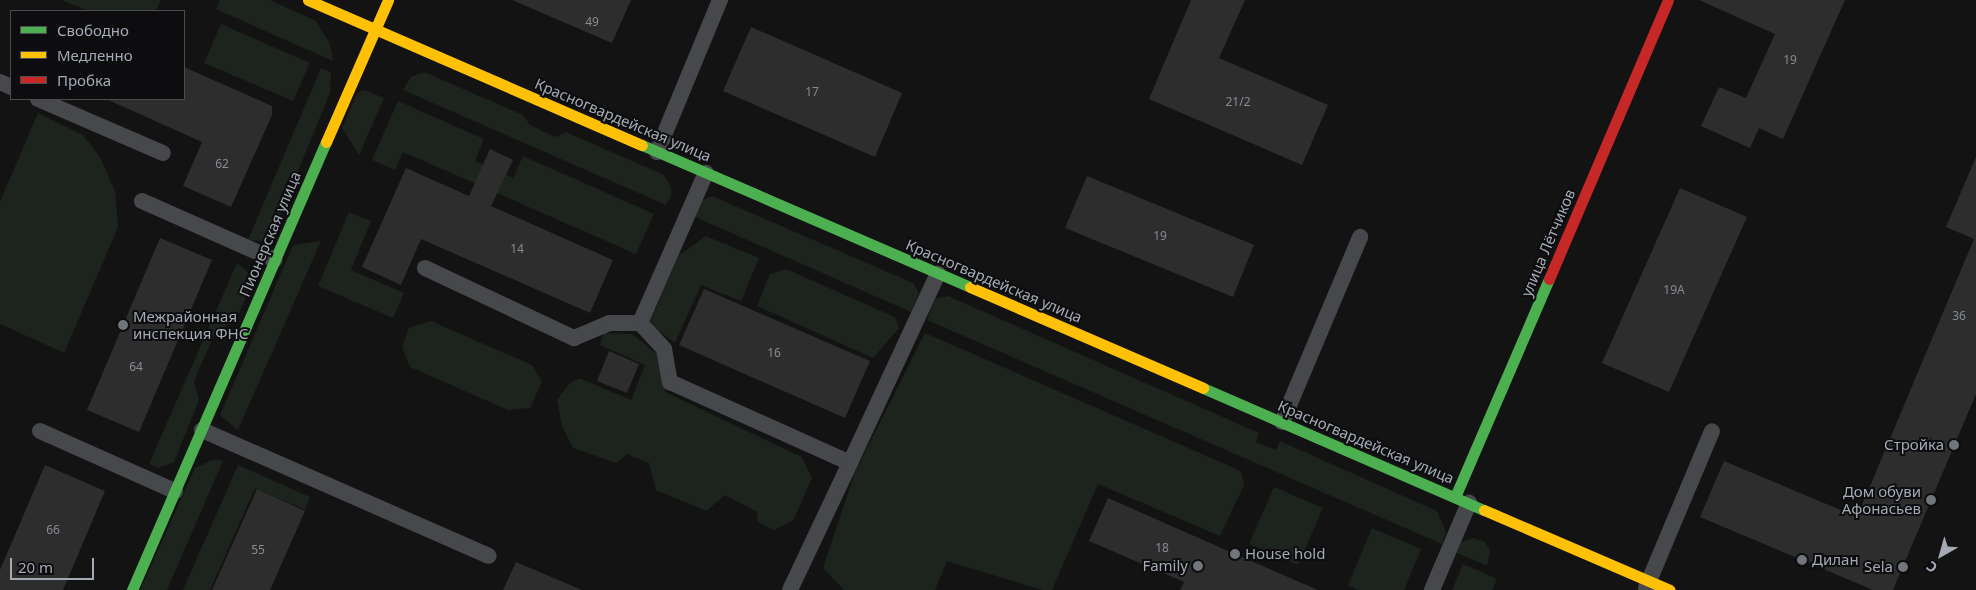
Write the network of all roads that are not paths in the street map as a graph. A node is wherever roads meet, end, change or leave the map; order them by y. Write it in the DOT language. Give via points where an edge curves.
graph roads {
  1 [pos="308,0"];
  2 [pos="388,0"];
  3 [pos="720,0"];
  4 [pos="1668,0"];
  5 [pos="375,29"];
  6 [pos="40,100"];
  7 [pos="657,152"];
  8 [pos="163,153"];
  9 [pos="706,172"];
  10 [pos="142,201"];
  11 [pos="1360,237"];
  12 [pos="275,260"];
  13 [pos="425,268"];
  14 [pos="938,273"];
  15 [pos="640,323"];
  16 [pos="1282,422"];
  17 [pos="202,430"];
  18 [pos="1712,430"];
  19 [pos="40,431"];
  20 [pos="850,463"];
  21 [pos="175,491"];
  22 [pos="1462,500"];
  23 [pos="489,556"];
  24 [pos="1647,586"];
  25 [pos="132,590"];
  26 [pos="790,590"];
  27 [pos="1432,590"];
  28 [pos="1670,590"];
  1 -- 5 [label="street, Красногвардейская улица"];
  2 -- 5 [label="street, Пионерская улица"];
  3 -- 7 [label="lane"];
  4 -- 22 [label="street, улица Лётчиков"];
  5 -- 7 [label="street, Красногвардейская улица"];
  5 -- 12 [label="street, Пионерская улица"];
  6 -- 8 [label="lane"];
  7 -- 9 [label="street, Красногвардейская улица"];
  9 -- 14 [label="street, Красногвардейская улица"];
  9 -- 15 [label="lane"];
  10 -- 12 [label="lane"];
  11 -- 16 [label="lane"];
  12 -- 17 [label="street, Пионерская улица"];
  13 -- 15 [label="lane" via="574,338 610,324"];
  14 -- 16 [label="street, Красногвардейская улица"];
  14 -- 20 [label="lane"];
  15 -- 20 [label="lane" via="664,349 670,382"];
  16 -- 22 [label="street, Красногвардейская улица"];
  17 -- 21 [label="street, Пионерская улица"];
  17 -- 23 [label="lane"];
  18 -- 24 [label="lane"];
  19 -- 21 [label="lane"];
  20 -- 26 [label="lane"];
  21 -- 25 [label="street, Пионерская улица"];
  22 -- 24 [label="street, Красногвардейская улица"];
  22 -- 27 [label="lane"];
  24 -- 28 [label="street, Красногвардейская улица"];
}
